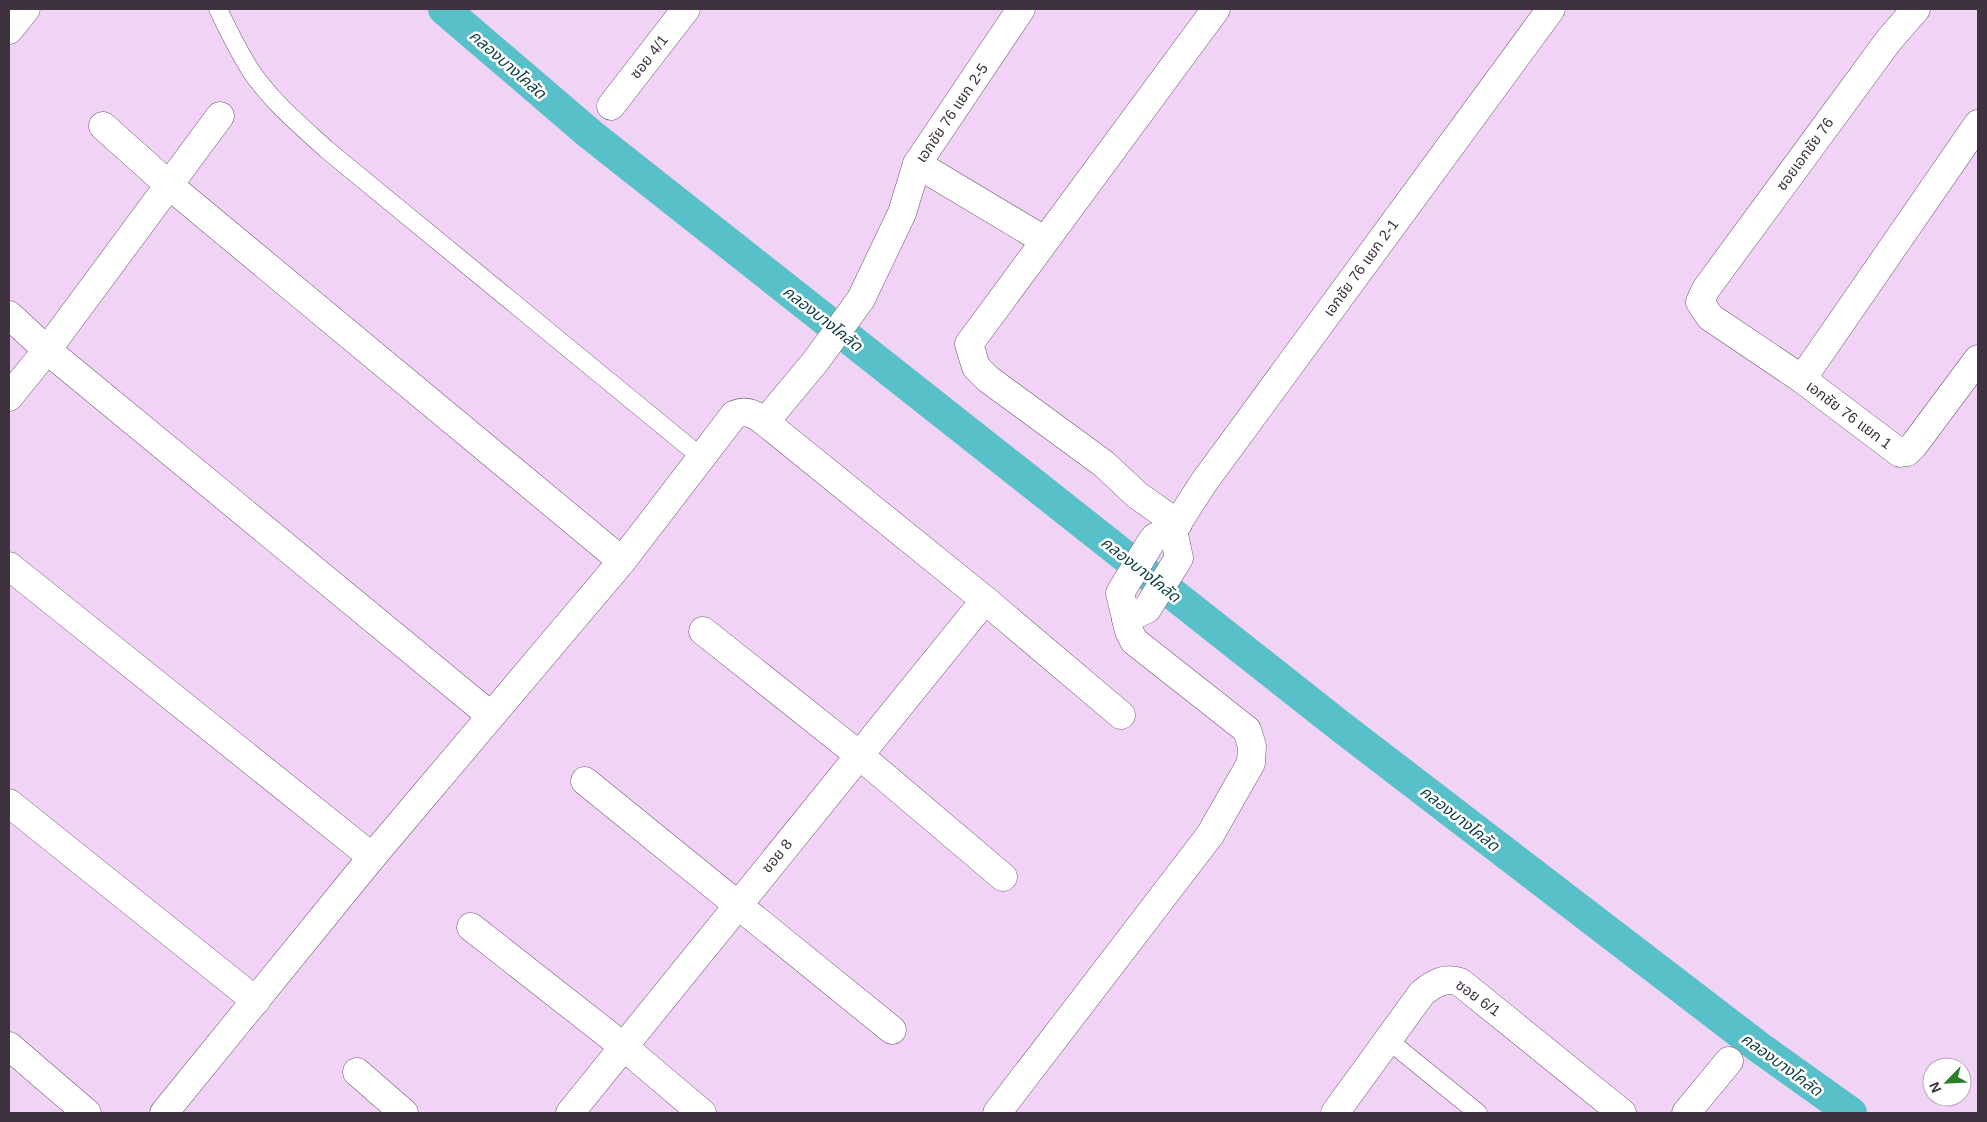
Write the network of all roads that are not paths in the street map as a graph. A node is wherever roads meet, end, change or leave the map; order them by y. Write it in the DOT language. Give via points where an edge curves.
graph roads {
  1 [pos="26,9"];
  2 [pos="218,9"];
  3 [pos="686,9"];
  4 [pos="1021,9"];
  5 [pos="1216,9"];
  6 [pos="1551,9"];
  7 [pos="1916,9"];
  8 [pos="9,30"];
  9 [pos="611,106"];
  10 [pos="220,116"];
  11 [pos="1978,124"];
  12 [pos="102,126"];
  13 [pos="917,164"];
  14 [pos="170,186"];
  15 [pos="1044,240"];
  16 [pos="1700,302"];
  17 [pos="9,315"];
  18 [pos="47,350"];
  19 [pos="1978,359"];
  20 [pos="1802,379"];
  21 [pos="9,397"];
  22 [pos="765,422"];
  23 [pos="702,457"];
  24 [pos="1167,532"];
  25 [pos="622,561"];
  26 [pos="9,566"];
  27 [pos="985,600"];
  28 [pos="1136,614"];
  29 [pos="703,632"];
  30 [pos="490,715"];
  31 [pos="1121,715"];
  32 [pos="859,755"];
  33 [pos="585,781"];
  34 [pos="9,803"];
  35 [pos="372,857"];
  36 [pos="1003,877"];
  37 [pos="738,904"];
  38 [pos="472,927"];
  39 [pos="256,1001"];
  40 [pos="892,1030"];
  41 [pos="1388,1040"];
  42 [pos="9,1046"];
  43 [pos="624,1047"];
  44 [pos="1729,1061"];
  45 [pos="357,1072"];
  46 [pos="87,1113"];
  47 [pos="164,1113"];
  48 [pos="404,1113"];
  49 [pos="570,1113"];
  50 [pos="702,1113"];
  51 [pos="997,1113"];
  52 [pos="1335,1113"];
  53 [pos="1478,1113"];
  54 [pos="1622,1113"];
  55 [pos="1686,1113"];
  1 -- 8 [label="street"];
  2 -- 23 [label="lane" via="251,72 280,107 326,149"];
  3 -- 9 [label="street, ซอย 4/1"];
  4 -- 13 [label="street, เอกชัย 76 แยก 2-5"];
  5 -- 15 [label="street"];
  6 -- 24 [label="street, เอกชัย 76 แยก 2-1"];
  7 -- 16 [label="street, ซอยเอกชัย 76" via="1824,128 1706,289"];
  10 -- 14 [label="street"];
  11 -- 20 [label="street"];
  12 -- 14 [label="street"];
  13 -- 15 [label="street"];
  13 -- 22 [label="street, เอกชัย 76 แยก 2-5" via="902,213 861,299"];
  14 -- 18 [label="street"];
  14 -- 25 [label="street"];
  15 -- 24 [label="street" via="969,344 976,367 1104,464 1137,495"];
  16 -- 20 [label="street, เอกชัย 76 แยก 1" via="1710,317"];
  17 -- 18 [label="street"];
  18 -- 21 [label="street"];
  18 -- 30 [label="street"];
  19 -- 20 [label="street, เอกชัย 76 แยก 1" via="1914,445 1907,452 1900,453"];
  22 -- 23 [label="street" via="753,413 734,415"];
  22 -- 27 [label="street"];
  23 -- 25 [label="street"];
  24 -- 28 [label="street" via="1179,558"];
  24 -- 28 [label="street, เอกชัย 76 แยก 2-1" via="1120,592"];
  25 -- 30 [label="street"];
  26 -- 35 [label="street"];
  27 -- 31 [label="street"];
  27 -- 32 [label="street, ซอย 8"];
  28 -- 51 [label="street" via="1129,631 1141,648 1247,730 1252,746 1251,762 1210,835"];
  29 -- 32 [label="street"];
  30 -- 35 [label="street"];
  32 -- 36 [label="street"];
  32 -- 37 [label="street, ซอย 8"];
  33 -- 37 [label="street"];
  34 -- 39 [label="street"];
  35 -- 39 [label="street"];
  37 -- 40 [label="street"];
  37 -- 43 [label="street, ซอย 8"];
  38 -- 43 [label="street"];
  39 -- 47 [label="street"];
  41 -- 52 [label="street, ซอย 6/1"];
  41 -- 53 [label="lane"];
  41 -- 54 [label="street, ซอย 6/1" via="1422,993 1437,981 1450,978 1460,982"];
  42 -- 46 [label="street"];
  43 -- 49 [label="street, ซอย 8"];
  43 -- 50 [label="street"];
  44 -- 55 [label="street"];
  45 -- 48 [label="street"];
}
